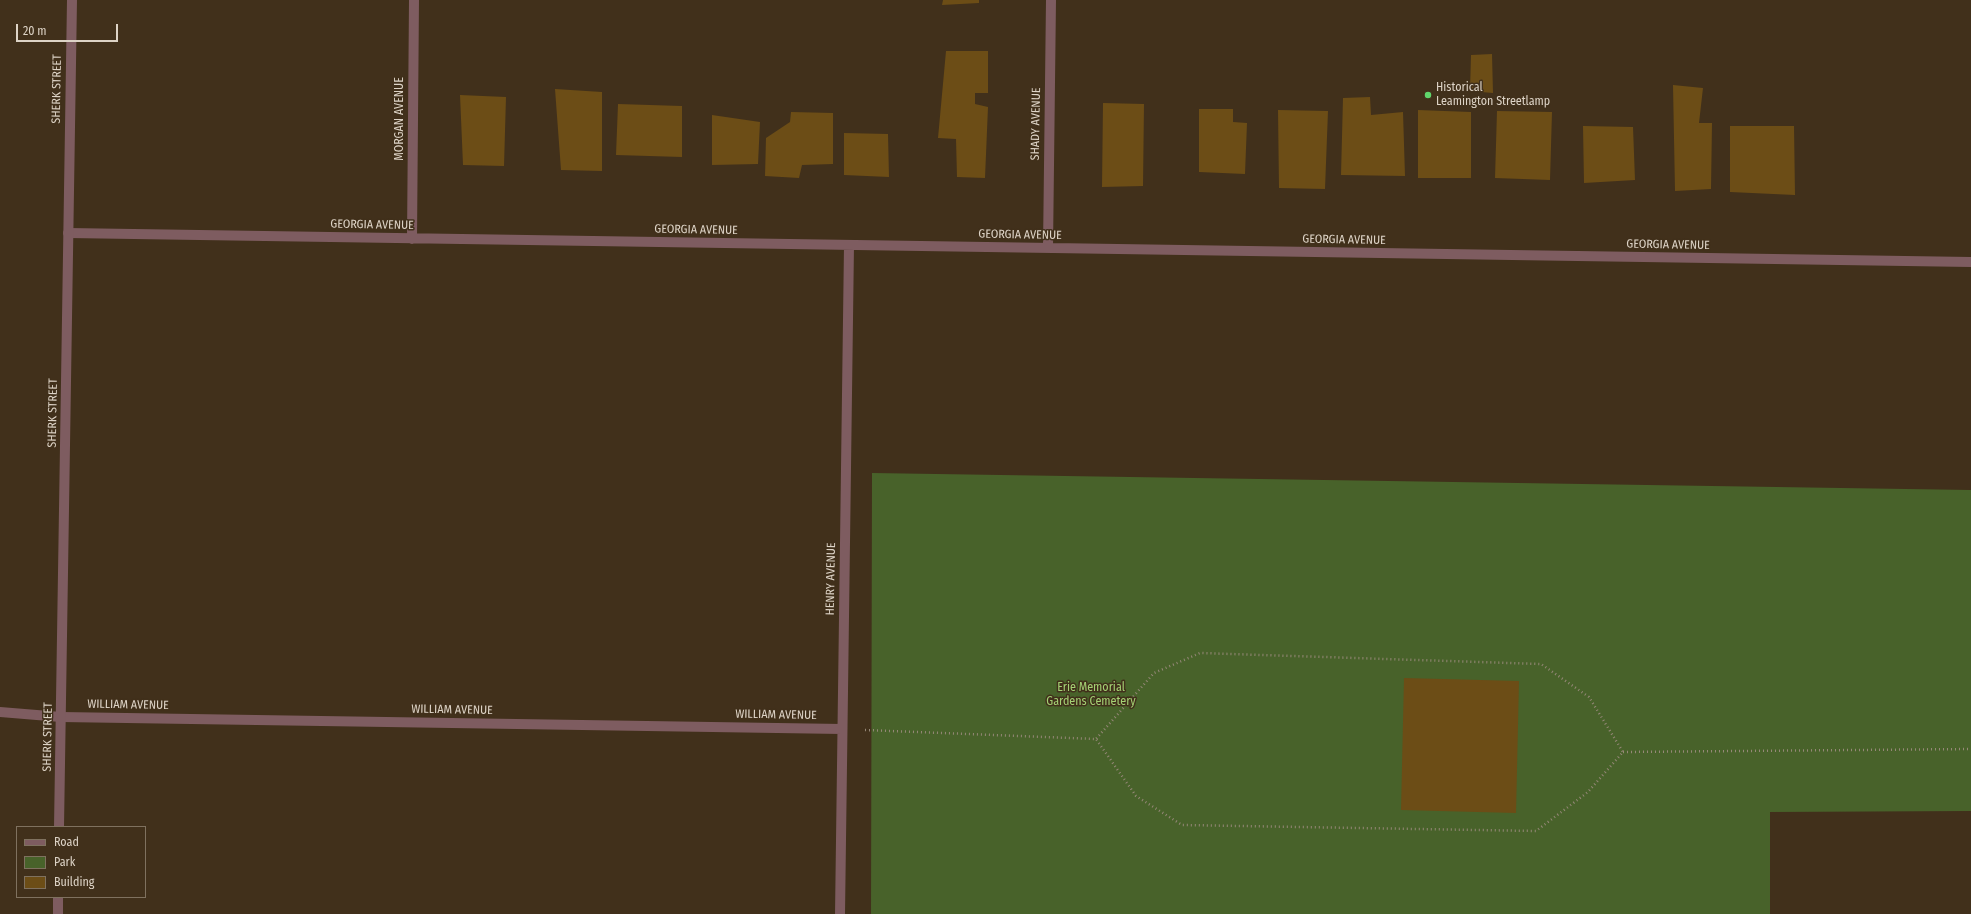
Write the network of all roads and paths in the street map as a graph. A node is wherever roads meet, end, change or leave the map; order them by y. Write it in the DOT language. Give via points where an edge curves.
graph roads {
  1 [pos="72,0"];
  2 [pos="414,0"];
  3 [pos="1051,0"];
  4 [pos="68,233"];
  5 [pos="412,239"];
  6 [pos="849,245"];
  7 [pos="1048,248"];
  8 [pos="1971,262"];
  9 [pos="0,712"];
  10 [pos="61,718"];
  11 [pos="842,729"];
  12 [pos="1096,739"];
  13 [pos="1971,749"];
  14 [pos="1623,752"];
  15 [pos="59,826"];
  16 [pos="58,898"];
  17 [pos="58,914"];
  18 [pos="840,914"];
  1 -- 4 [label="street, SHERK STREET"];
  2 -- 5 [label="street, MORGAN AVENUE"];
  3 -- 7 [label="street, SHADY AVENUE"];
  4 -- 5 [label="street, GEORGIA AVENUE"];
  4 -- 10 [label="street, SHERK STREET"];
  5 -- 6 [label="street, GEORGIA AVENUE"];
  6 -- 7 [label="street, GEORGIA AVENUE"];
  6 -- 11 [label="street, HENRY AVENUE"];
  7 -- 8 [label="street, GEORGIA AVENUE"];
  9 -- 10 [label="street, WILLIAM AVENUE"];
  10 -- 11 [label="street, WILLIAM AVENUE"];
  10 -- 15 [label="street, SHERK STREET"];
  11 -- 12 [label="path"];
  11 -- 18 [label="street, HENRY AVENUE"];
  12 -- 14 [label="path" via="1136,796 1182,825 1536,831 1588,792"];
  12 -- 14 [label="path" via="1154,672 1200,653 1541,664 1589,697"];
  13 -- 14 [label="path"];
  16 -- 17 [label="street"];
}
